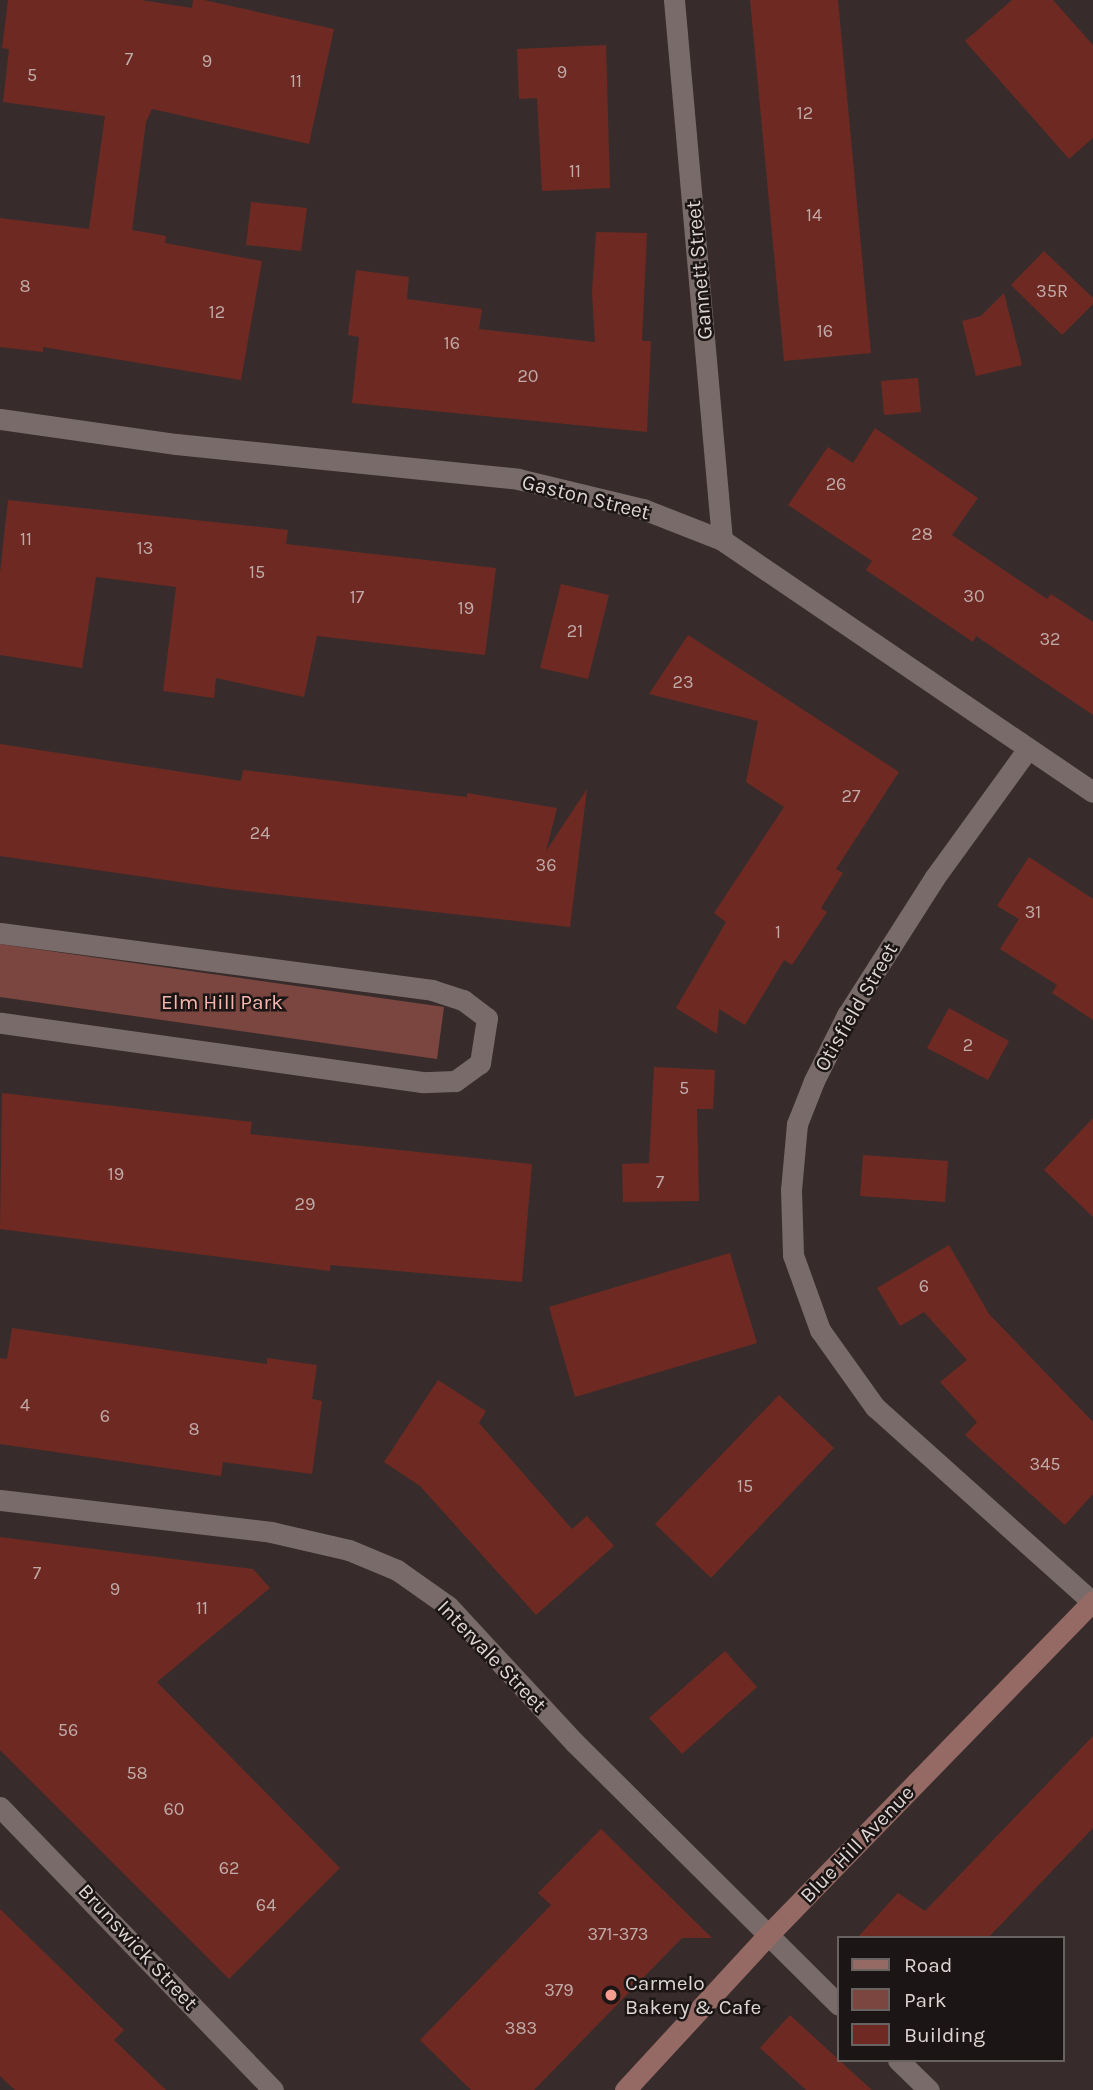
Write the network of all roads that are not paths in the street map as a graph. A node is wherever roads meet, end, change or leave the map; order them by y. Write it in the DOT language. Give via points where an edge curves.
graph roads {
  1 [pos="674,0"];
  2 [pos="0,419"];
  3 [pos="722,540"];
  4 [pos="1027,750"];
  5 [pos="1093,792"];
  6 [pos="0,933"];
  7 [pos="0,1023"];
  8 [pos="0,1500"];
  9 [pos="1092,1601"];
  10 [pos="0,1807"];
  11 [pos="766,1936"];
  12 [pos="838,2004"];
  13 [pos="900,2062"];
  14 [pos="273,2090"];
  15 [pos="625,2090"];
  16 [pos="929,2090"];
  1 -- 3 [label="street, Gannett Street"];
  2 -- 3 [label="street, Gaston Street" via="176,444 518,479 643,509"];
  3 -- 4 [label="street, Gaston Street"];
  4 -- 5 [label="street, Gaston Street"];
  4 -- 9 [label="street, Otisfield Street" via="935,877 847,1014 814,1081 797,1124 791,1190 793,1255 820,1329 875,1408"];
  6 -- 7 [label="street" via="432,990 463,1000 487,1018 480,1063 455,1081 422,1082"];
  8 -- 11 [label="street, Intervale Street" via="271,1532 349,1550 397,1570 447,1606"];
  9 -- 11 [label="main road, Blue Hill Avenue"];
  10 -- 14 [label="street, Brunswick Street"];
  11 -- 12 [label="street, Intervale Street"];
  11 -- 15 [label="main road, Blue Hill Avenue"];
  13 -- 16 [label="street"];
}
